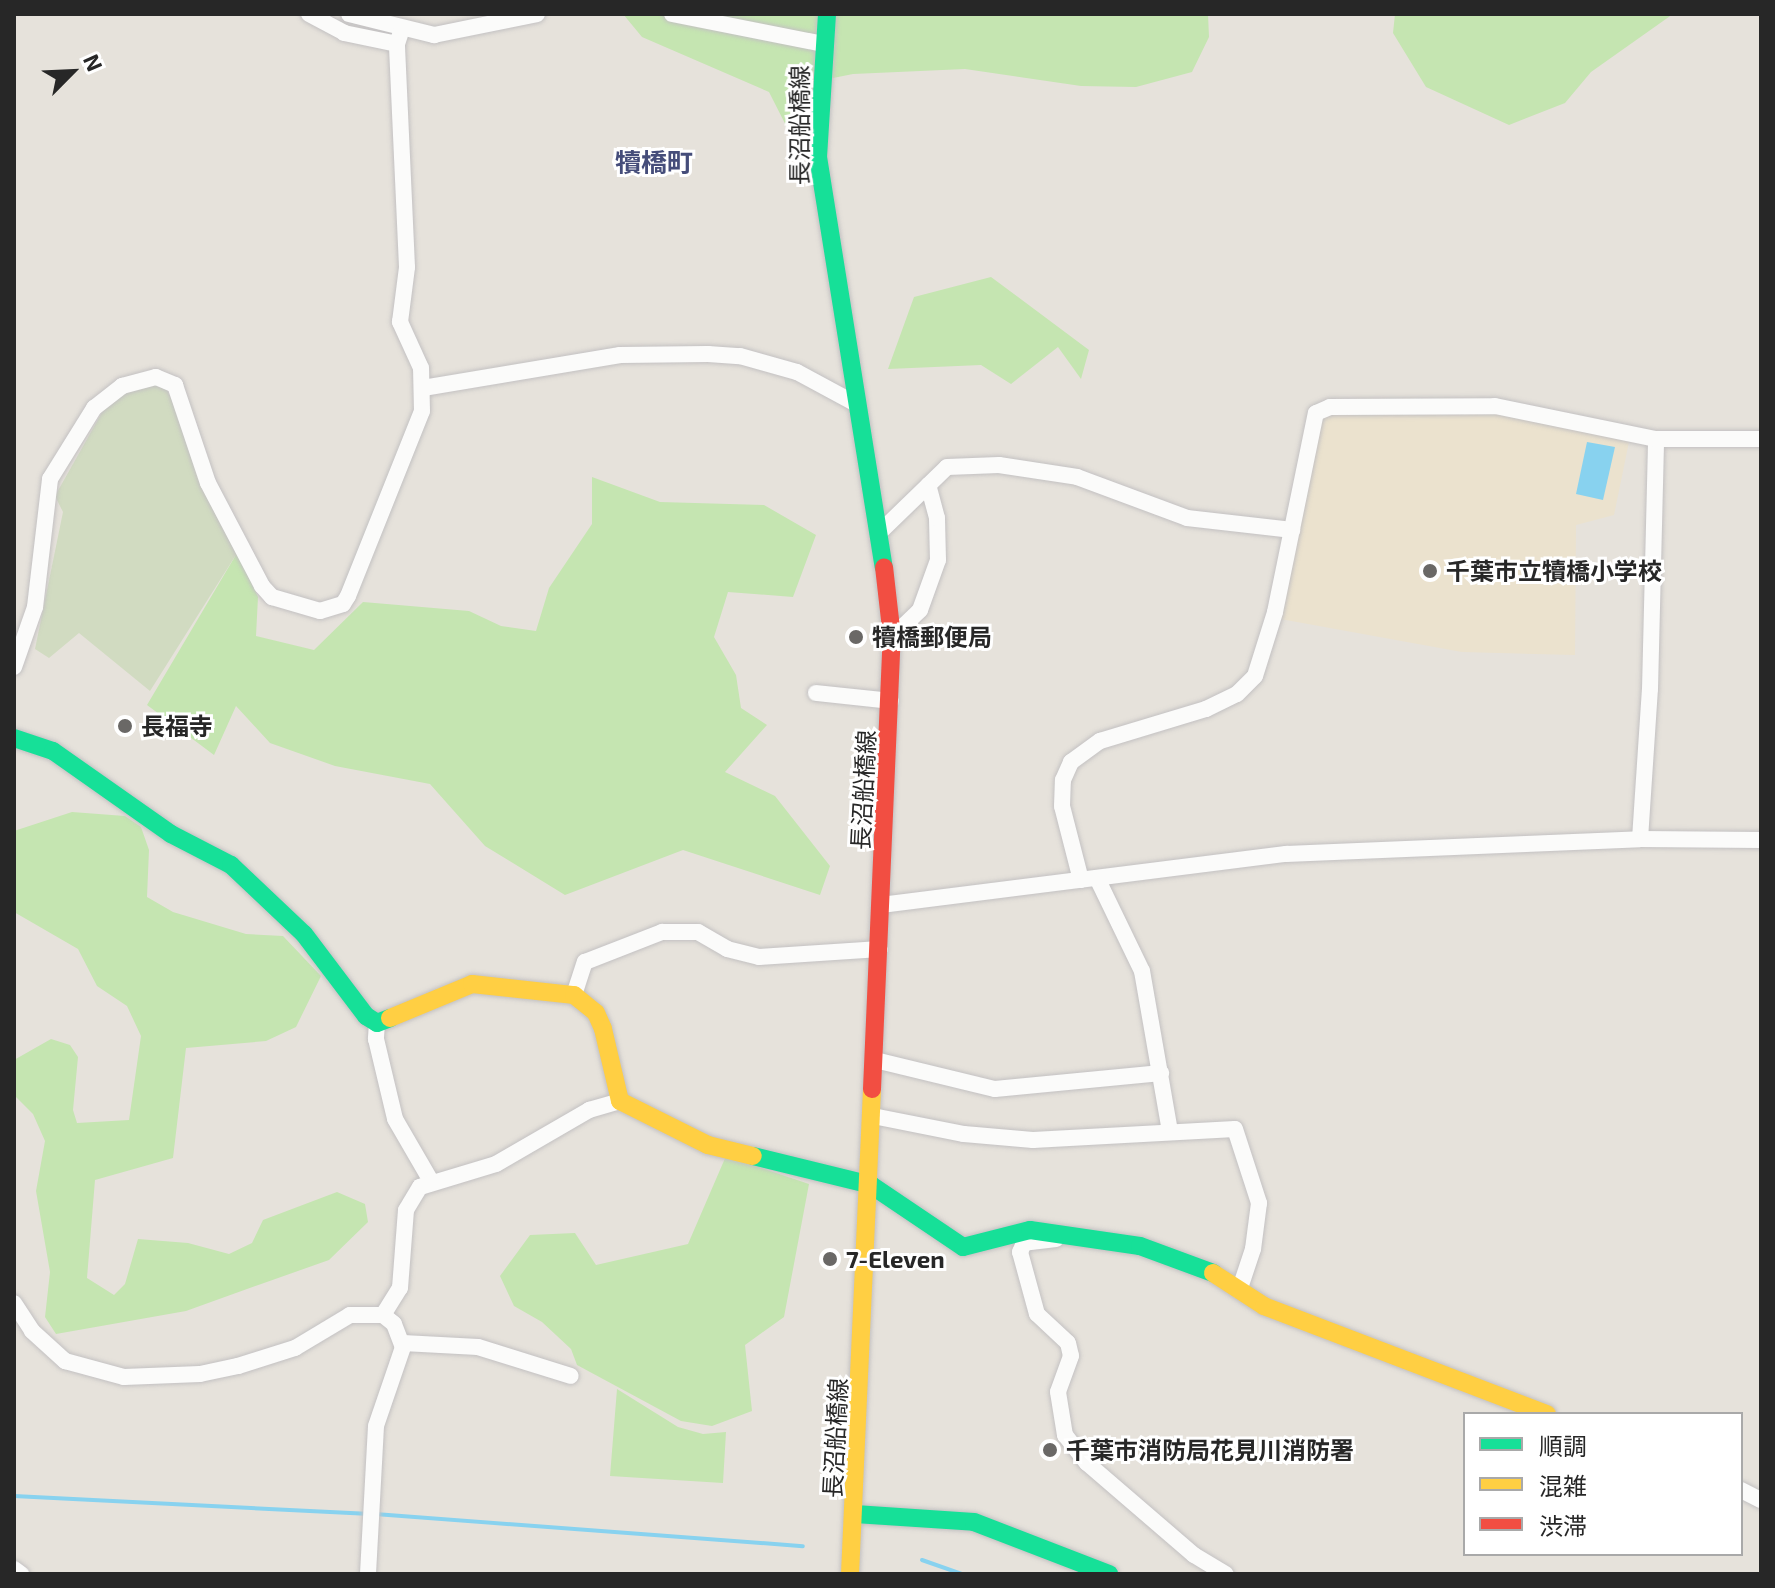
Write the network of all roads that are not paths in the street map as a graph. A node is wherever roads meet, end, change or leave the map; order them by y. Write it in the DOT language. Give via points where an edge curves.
graph roads {
  1 [pos="309,14"];
  2 [pos="349,14"];
  3 [pos="537,14"];
  4 [pos="672,14"];
  5 [pos="827,14"];
  6 [pos="400,37"];
  7 [pos="824,44"];
  8 [pos="423,388"];
  9 [pos="858,405"];
  10 [pos="1656,439"];
  11 [pos="1761,439"];
  12 [pos="928,485"];
  13 [pos="1292,530"];
  14 [pos="880,532"];
  15 [pos="892,637"];
  16 [pos="14,667"];
  17 [pos="816,693"];
  18 [pos="891,701"];
  19 [pos="14,738"];
  20 [pos="1640,839"];
  21 [pos="1761,840"];
  22 [pos="1089,879"];
  23 [pos="881,905"];
  24 [pos="880,949"];
  25 [pos="574,995"];
  26 [pos="377,1023"];
  27 [pos="875,1060"];
  28 [pos="1161,1073"];
  29 [pos="620,1101"];
  30 [pos="873,1116"];
  31 [pos="1170,1132"];
  32 [pos="431,1181"];
  33 [pos="871,1185"];
  34 [pos="1077,1237"];
  35 [pos="1239,1291"];
  36 [pos="14,1303"];
  37 [pos="383,1315"];
  38 [pos="403,1343"];
  39 [pos="571,1376"];
  40 [pos="1542,1412"];
  41 [pos="1743,1491"];
  42 [pos="1761,1500"];
  43 [pos="855,1514"];
  44 [pos="14,1569"];
  45 [pos="21,1574"];
  46 [pos="368,1574"];
  47 [pos="850,1574"];
  48 [pos="1109,1574"];
  49 [pos="1226,1574"];
  1 -- 6 [label="street" via="344,33"];
  2 -- 6 [label="street"];
  3 -- 6 [label="street" via="471,31"];
  4 -- 7 [label="street"];
  5 -- 7 [label="street, 長沼船橋線"];
  6 -- 8 [label="street" via="407,267 400,322 421,368"];
  7 -- 9 [label="street, 長沼船橋線" via="818,157"];
  8 -- 9 [label="street" via="620,355 708,354 740,356 797,372"];
  8 -- 16 [label="street" via="418,423 348,596 343,604 320,611 272,597 262,586 208,483 175,385 156,377 111,393 94,408 50,479 35,607"];
  9 -- 14 [label="street, 長沼船橋線"];
  10 -- 11 [label="street"];
  10 -- 13 [label="street" via="1495,406 1345,407 1316,413"];
  10 -- 20 [label="street"];
  12 -- 13 [label="street" via="947,467 999,465 1077,477 1187,518"];
  12 -- 14 [label="street"];
  12 -- 15 [label="street" via="937,518 938,560 920,610"];
  13 -- 22 [label="street" via="1255,676 1237,694 1206,709 1100,741 1071,762 1063,780 1062,806"];
  14 -- 15 [label="street, 長沼船橋線"];
  15 -- 18 [label="street, 長沼船橋線"];
  17 -- 18 [label="street"];
  18 -- 23 [label="street, 長沼船橋線"];
  19 -- 26 [label="street" via="53,751 171,834 231,865 304,934 366,1016"];
  20 -- 21 [label="street"];
  20 -- 22 [label="street" via="1286,854"];
  22 -- 23 [label="street"];
  22 -- 28 [label="street" via="1142,971"];
  23 -- 24 [label="street, 長沼船橋線"];
  24 -- 25 [label="street" via="759,957 727,949 698,932 662,932 585,962"];
  24 -- 27 [label="street, 長沼船橋線"];
  25 -- 26 [label="street" via="472,984"];
  25 -- 29 [label="street" via="596,1013 603,1029"];
  26 -- 32 [label="street" via="395,1119"];
  27 -- 28 [label="street" via="995,1089"];
  27 -- 30 [label="street, 長沼船橋線"];
  28 -- 31 [label="street"];
  29 -- 32 [label="street" via="589,1110 496,1164"];
  29 -- 33 [label="street" via="708,1145"];
  30 -- 31 [label="street" via="964,1134 1033,1140"];
  30 -- 33 [label="street, 長沼船橋線"];
  31 -- 35 [label="street" via="1235,1129 1259,1203 1253,1249"];
  32 -- 37 [label="street" via="406,1210 400,1288"];
  33 -- 34 [label="street" via="963,1247 1030,1230"];
  33 -- 43 [label="street, 長沼船橋線"];
  34 -- 35 [label="street" via="1175,1257"];
  34 -- 49 [label="street" via="1024,1243 1020,1252 1037,1314 1068,1343 1071,1356 1058,1392 1065,1435 1087,1463 1194,1555"];
  35 -- 40 [label="street" via="1264,1306"];
  36 -- 37 [label="street" via="32,1331 65,1361 124,1377 238,1366 295,1348 350,1315"];
  37 -- 38 [label="street"];
  38 -- 39 [label="street" via="478,1347"];
  38 -- 46 [label="street" via="376,1426"];
  41 -- 42 [label="street"];
  43 -- 47 [label="street, 長沼船橋線"];
  43 -- 48 [label="street" via="974,1522"];
  44 -- 45 [label="street"];
}
